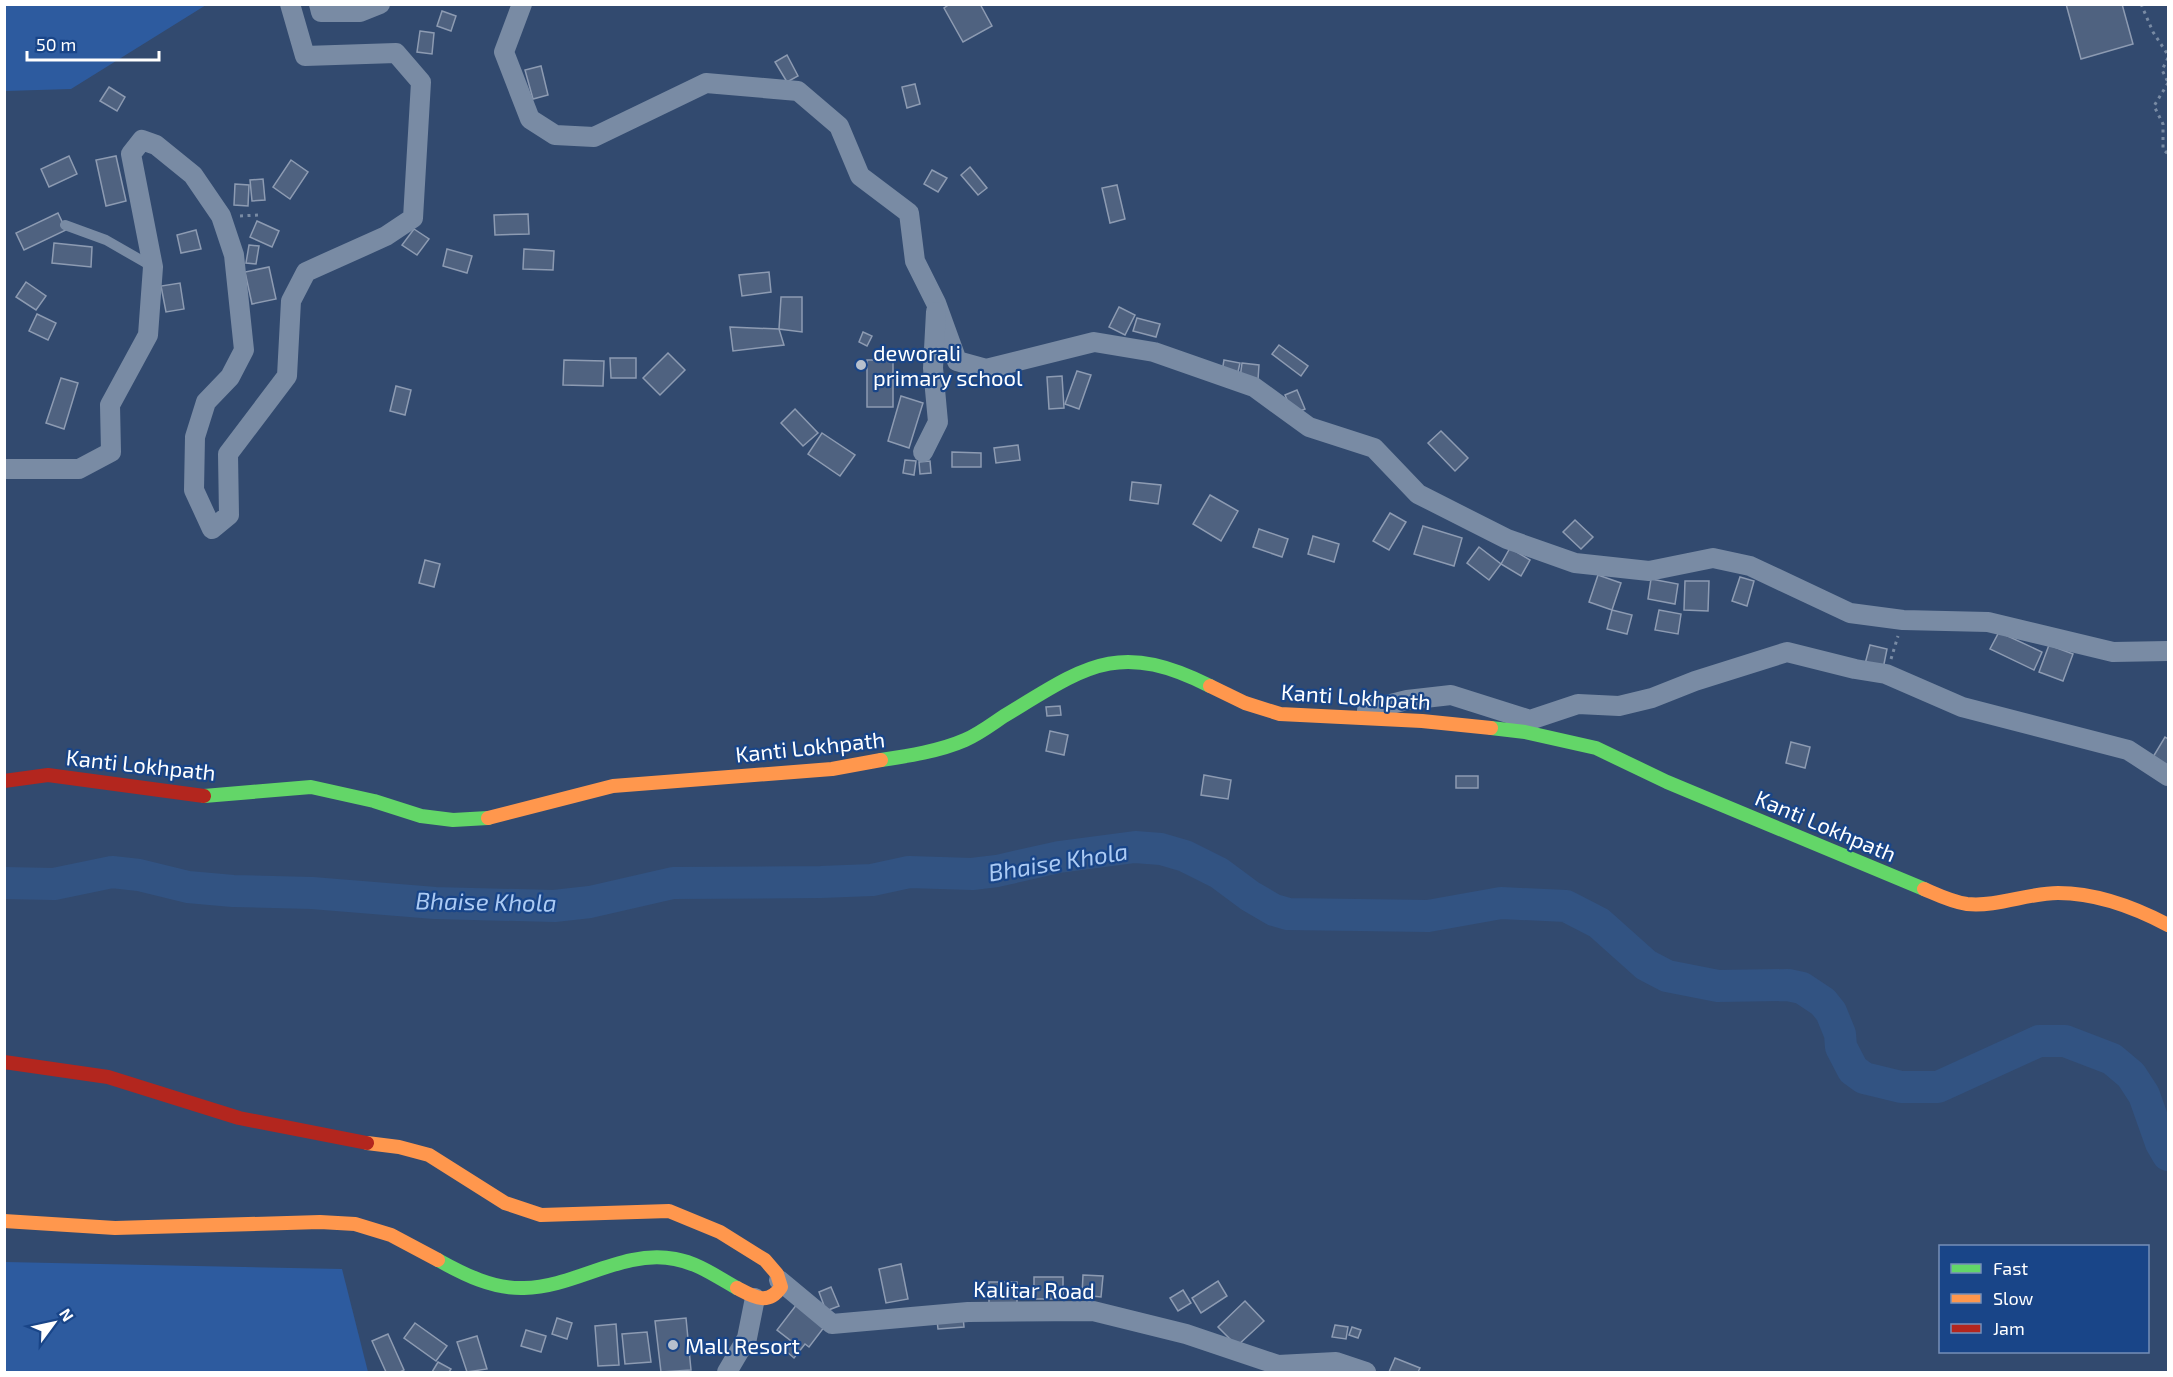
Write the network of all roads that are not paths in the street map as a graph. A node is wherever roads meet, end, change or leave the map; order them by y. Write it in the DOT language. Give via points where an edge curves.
graph roads {
  1 [pos="290,4"];
  2 [pos="319,4"];
  3 [pos="380,4"];
  4 [pos="522,4"];
  5 [pos="65,225"];
  6 [pos="153,267"];
  7 [pos="936,303"];
  8 [pos="923,452"];
  9 [pos="4,469"];
  10 [pos="2169,651"];
  11 [pos="1336,717"];
  12 [pos="2169,776"];
  13 [pos="4,781"];
  14 [pos="2169,925"];
  15 [pos="4,1062"];
  16 [pos="4,1221"];
  17 [pos="779,1280"];
  18 [pos="755,1298"];
  19 [pos="727,1372"];
  20 [pos="1366,1372"];
  1 -- 6 [label="street" via="306,57 396,54 421,82 413,218 386,236 306,272 291,301 287,376 228,454 230,515 212,529 194,490 195,437 206,402 230,377 244,350 234,255 221,216 193,176 156,145 142,140 131,154"];
  2 -- 3 [label="street" via="321,12 360,12"];
  4 -- 7 [label="street" via="504,52 530,119 555,135 594,137 706,83 798,91 839,126 860,176 909,213 915,261"];
  5 -- 6 [label="lane" via="106,240"];
  6 -- 9 [label="street" via="148,335 110,405 111,452 79,469"];
  7 -- 8 [label="street" via="933,368 938,422"];
  7 -- 10 [label="street" via="957,361 986,369 1094,342 1154,352 1254,387 1309,427 1374,448 1418,494 1507,539 1575,563 1649,571 1713,558 1750,566 1850,613 1903,620 1988,622 2114,652"];
  11 -- 12 [label="street" via="1407,700 1451,695 1530,720 1578,704 1619,706 1653,698 1787,652 1886,674 1962,707 2128,750"];
  11 -- 13 [label="main road, Kanti Lokhpath" via="1280,714 1245,704 1191,676 1150,663 1121,661 1092,666 1067,678 965,740 900,757 832,769 613,786 481,820 421,816 311,787 200,796 48,775"];
  11 -- 14 [label="main road, Kanti Lokhpath" via="1525,732 1596,748 1667,782 1955,902 1976,907 2067,892 2120,904"];
  15 -- 17 [label="main road" via="108,1077 240,1118 429,1155 505,1203 541,1215 669,1210 720,1232 765,1260"];
  16 -- 18 [label="main road" via="115,1228 352,1224 394,1236 478,1283 535,1288 640,1257 665,1257 694,1263"];
  17 -- 18 [label="main road" via="781,1287 774,1297"];
  17 -- 20 [label="street, Kalitar Road" via="832,1324 968,1312 1093,1311 1186,1334 1278,1365 1336,1362"];
  18 -- 19 [label="street" via="747,1338"];
}
